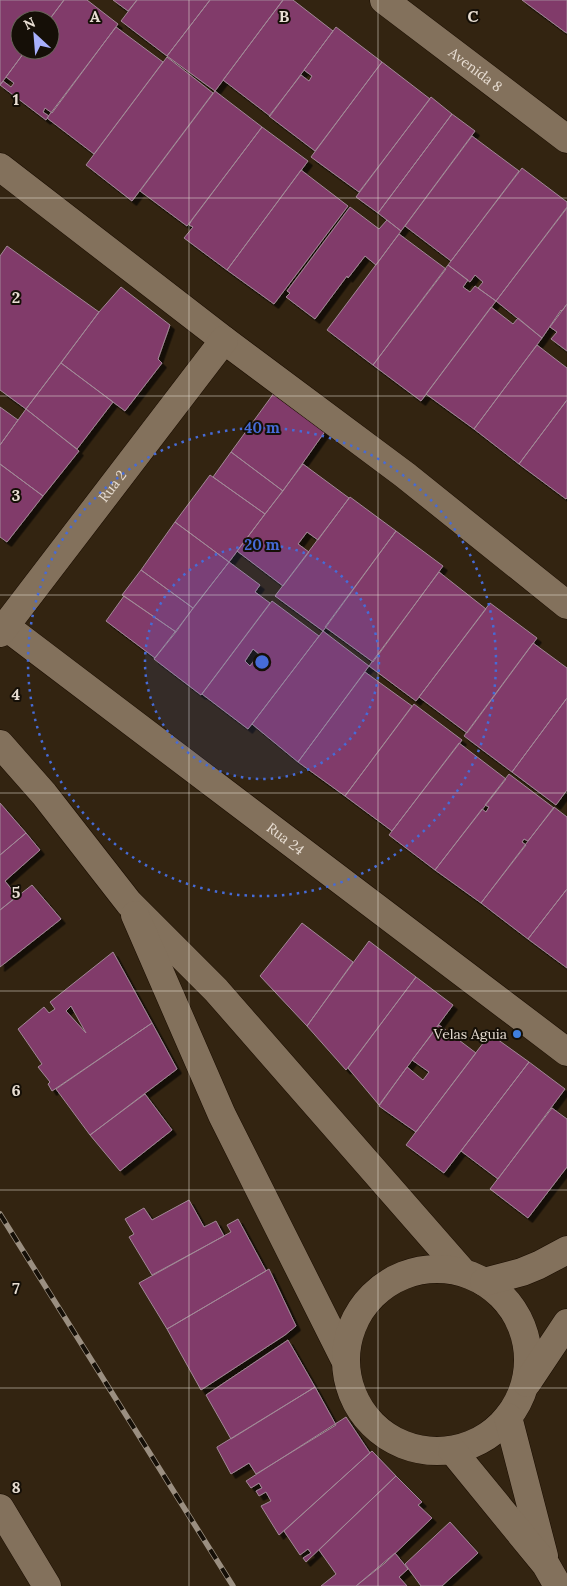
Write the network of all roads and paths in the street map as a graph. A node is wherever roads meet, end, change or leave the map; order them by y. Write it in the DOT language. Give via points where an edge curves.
graph roads {
  1 [pos="384,0"];
  2 [pos="567,139"];
  3 [pos="0,167"];
  4 [pos="224,340"];
  5 [pos="567,605"];
  6 [pos="3,630"];
  7 [pos="0,744"];
  8 [pos="130,902"];
  9 [pos="567,1052"];
  10 [pos="567,1250"];
  11 [pos="473,1276"];
  12 [pos="567,1325"];
  13 [pos="344,1358"];
  14 [pos="524,1387"];
  15 [pos="508,1417"];
  16 [pos="452,1450"];
  17 [pos="0,1508"];
  18 [pos="552,1575"];
  19 [pos="47,1586"];
  1 -- 2 [label="street, Avenida 8"];
  3 -- 4 [label="street"];
  4 -- 5 [label="street" via="405,475"];
  4 -- 6 [label="street, Rua 2"];
  6 -- 9 [label="street, Rua 24"];
  7 -- 8 [label="street"];
  8 -- 11 [label="street" via="216,990"];
  8 -- 13 [label="street" via="222,1115"];
  10 -- 11 [label="street" via="522,1272"];
  11 -- 13 [label="street" via="439,1268 405,1274 376,1291 356,1318"];
  11 -- 14 [label="street" via="500,1294 520,1321 528,1353"];
  12 -- 14 [label="street"];
  13 -- 16 [label="street" via="348,1383 362,1414 386,1437 418,1450"];
  14 -- 15 [label="street"];
  15 -- 16 [label="street" via="483,1439"];
  15 -- 18 [label="street"];
  16 -- 18 [label="street"];
  17 -- 19 [label="street"];
}
